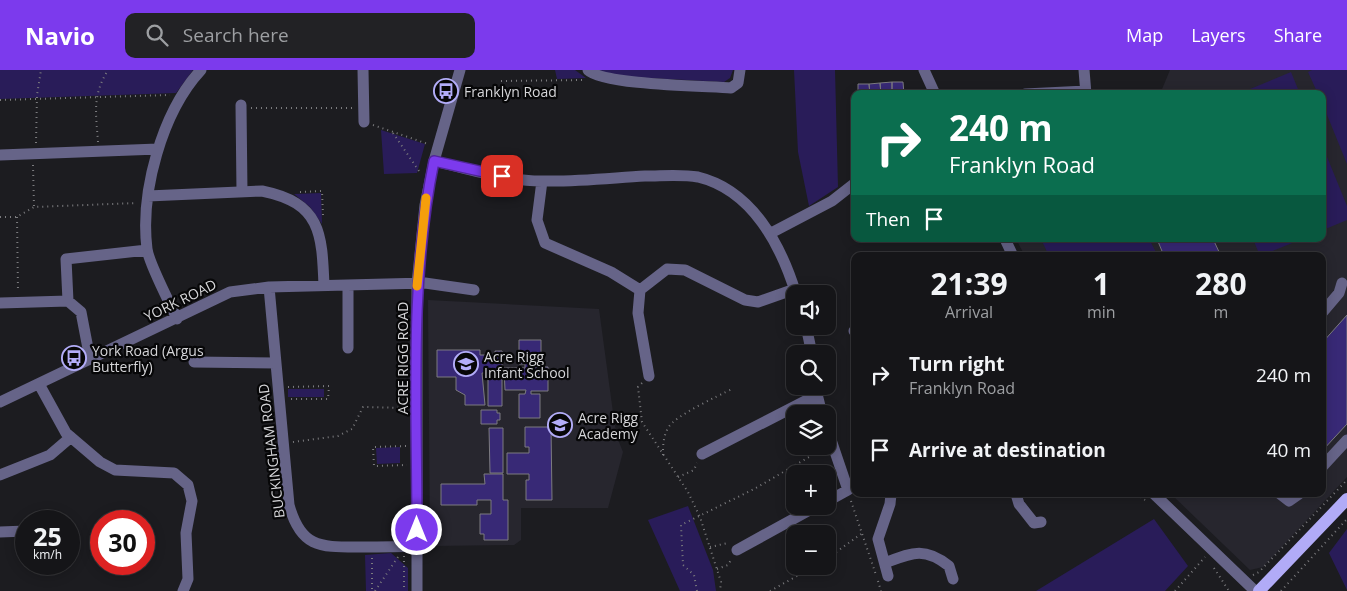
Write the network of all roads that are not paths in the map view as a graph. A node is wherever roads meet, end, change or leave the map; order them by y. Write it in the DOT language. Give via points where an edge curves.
graph roads {
  1 [pos="201,70"];
  2 [pos="363,70"];
  3 [pos="460,70"];
  4 [pos="740,70"];
  5 [pos="924,70"];
  6 [pos="1084,70"];
  7 [pos="590,72"];
  8 [pos="933,90"];
  9 [pos="1086,90"];
  10 [pos="241,107"];
  11 [pos="364,122"];
  12 [pos="158,149"];
  13 [pos="0,155"];
  14 [pos="434,161"];
  15 [pos="542,181"];
  16 [pos="851,187"];
  17 [pos="242,192"];
  18 [pos="147,199"];
  19 [pos="771,232"];
  20 [pos="147,250"];
  21 [pos="1342,283"];
  22 [pos="417,284"];
  23 [pos="348,285"];
  24 [pos="793,285"];
  25 [pos="324,286"];
  26 [pos="269,287"];
  27 [pos="474,290"];
  28 [pos="640,290"];
  29 [pos="786,294"];
  30 [pos="68,301"];
  31 [pos="0,302"];
  32 [pos="1326,308"];
  33 [pos="177,319"];
  34 [pos="348,348"];
  35 [pos="90,359"];
  36 [pos="194,362"];
  37 [pos="276,363"];
  38 [pos="648,376"];
  39 [pos="39,384"];
  40 [pos="808,395"];
  41 [pos="0,402"];
  42 [pos="71,437"];
  43 [pos="1347,440"];
  44 [pos="702,454"];
  45 [pos="836,455"];
  46 [pos="1326,463"];
  47 [pos="0,475"];
  48 [pos="836,497"];
  49 [pos="891,497"];
  50 [pos="1017,497"];
  51 [pos="1157,497"];
  52 [pos="1283,497"];
  53 [pos="1295,497"];
  54 [pos="1347,499"];
  55 [pos="801,515"];
  56 [pos="1041,522"];
  57 [pos="15,531"];
  58 [pos="0,532"];
  59 [pos="417,546"];
  60 [pos="737,550"];
  61 [pos="884,562"];
  62 [pos="888,576"];
  63 [pos="953,579"];
  64 [pos="183,591"];
  65 [pos="417,591"];
  66 [pos="1255,591"];
  67 [pos="1259,591"];
  1 -- 12 [label="street" via="183,95"];
  2 -- 11 [label="street"];
  3 -- 14 [label="street, ACRE RIGG ROAD"];
  4 -- 7 [label="street" via="738,83 731,88 618,80"];
  5 -- 8 [label="street"];
  6 -- 9 [label="street"];
  10 -- 17 [label="street"];
  12 -- 13 [label="street"];
  12 -- 18 [label="street"];
  14 -- 15 [label="street" via="518,180"];
  14 -- 22 [label="street, ACRE RIGG ROAD" via="425,205"];
  15 -- 19 [label="street" via="670,175 698,177 724,187 748,206"];
  15 -- 28 [label="street" via="537,220 545,243 611,272"];
  16 -- 19 [label="street" via="832,201"];
  17 -- 18 [label="street"];
  17 -- 25 [label="street" via="277,194 298,204 312,218 322,238"];
  18 -- 20 [label="street"];
  19 -- 24 [label="street"];
  20 -- 30 [label="street" via="66,259"];
  20 -- 33 [label="street"];
  21 -- 32 [label="street" via="1339,293"];
  22 -- 23 [label="street, YORK ROAD"];
  22 -- 27 [label="street, YORK ROAD"];
  22 -- 59 [label="street, ACRE RIGG ROAD"];
  23 -- 25 [label="street, YORK ROAD"];
  23 -- 34 [label="street"];
  25 -- 26 [label="street, YORK ROAD"];
  26 -- 33 [label="street, YORK ROAD" via="230,292"];
  26 -- 37 [label="street, BUCKINGHAM ROAD"];
  28 -- 29 [label="street" via="667,270 685,270 745,300 758,302"];
  28 -- 38 [label="street" via="638,313"];
  30 -- 31 [label="street"];
  30 -- 35 [label="street" via="81,312"];
  33 -- 35 [label="street, YORK ROAD"];
  35 -- 39 [label="street, YORK ROAD"];
  36 -- 37 [label="street, BUCKINGHAM ROAD"];
  37 -- 59 [label="street, BUCKINGHAM ROAD" via="294,524 308,539 323,547"];
  39 -- 41 [label="street, YORK ROAD"];
  39 -- 42 [label="street"];
  40 -- 44 [label="street"];
  42 -- 47 [label="street" via="50,455"];
  42 -- 64 [label="street" via="100,462 115,470 174,473 188,485 192,501 186,533 188,579"];
  43 -- 46 [label="street"];
  45 -- 48 [label="street" via="848,490"];
  49 -- 61 [label="street" via="878,539"];
  50 -- 56 [label="street" via="1034,523"];
  51 -- 66 [label="street"];
  52 -- 53 [label="street" via="1289,502"];
  54 -- 67 [label="main road"];
  55 -- 60 [label="street"];
  57 -- 58 [label="street"];
  59 -- 65 [label="street, ACRE RIGG ROAD"];
  61 -- 62 [label="street"];
  61 -- 63 [label="street" via="922,553 949,566"];
}
